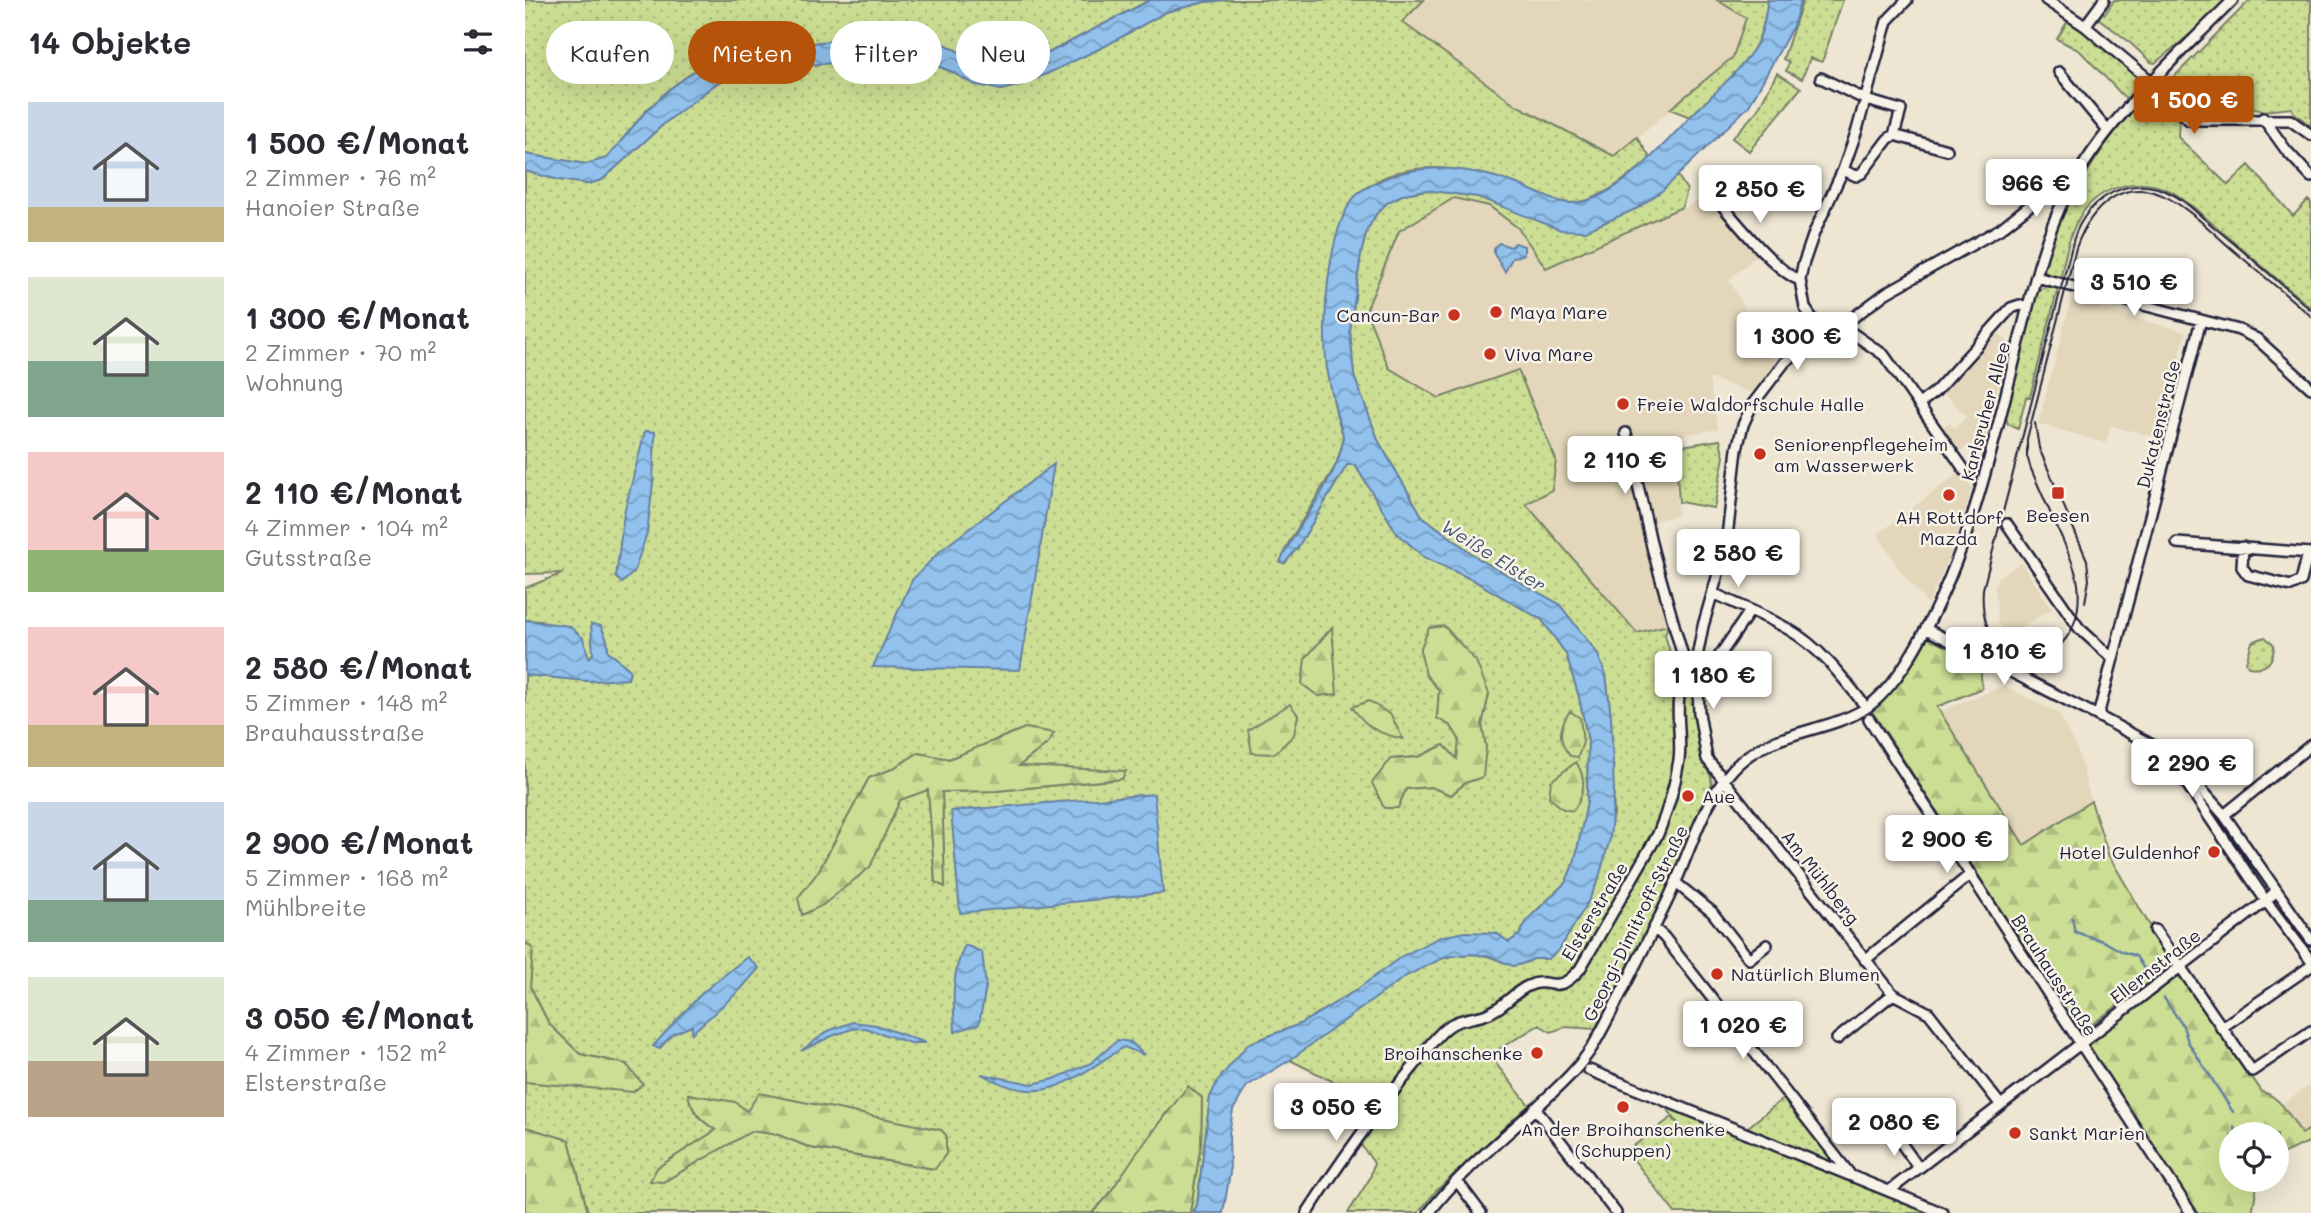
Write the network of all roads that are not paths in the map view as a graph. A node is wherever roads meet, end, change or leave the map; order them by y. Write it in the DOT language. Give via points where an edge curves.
graph roads {
  1 [pos="1907,0"];
  2 [pos="2046,0"];
  3 [pos="2103,0"];
  4 [pos="2233,0"];
  5 [pos="2085,26"];
  6 [pos="2059,72"];
  7 [pos="1821,78"];
  8 [pos="2152,82"];
  9 [pos="1866,100"];
  10 [pos="2263,118"];
  11 [pos="2108,130"];
  12 [pos="1894,135"];
  13 [pos="2311,135"];
  14 [pos="1947,150"];
  15 [pos="1843,170"];
  16 [pos="2311,177"];
  17 [pos="1708,188"];
  18 [pos="2067,193"];
  19 [pos="2036,277"];
  20 [pos="1800,280"];
  21 [pos="2028,307"];
  22 [pos="2201,320"];
  23 [pos="1842,326"];
  24 [pos="1822,333"];
  25 [pos="2311,388"];
  26 [pos="1919,404"];
  27 [pos="1626,433"];
  28 [pos="1966,472"];
  29 [pos="2007,524"];
  30 [pos="2177,543"];
  31 [pos="2243,547"];
  32 [pos="2309,553"];
  33 [pos="1713,593"];
  34 [pos="1750,611"];
  35 [pos="1926,629"];
  36 [pos="2113,659"];
  37 [pos="1692,675"];
  38 [pos="1862,702"];
  39 [pos="2098,716"];
  40 [pos="1869,719"];
  41 [pos="2311,745"];
  42 [pos="2178,763"];
  43 [pos="1724,779"];
  44 [pos="2224,815"];
  45 [pos="1971,874"];
  46 [pos="1676,883"];
  47 [pos="2276,891"];
  48 [pos="2266,901"];
  49 [pos="1654,928"];
  50 [pos="2155,930"];
  51 [pos="2311,940"];
  52 [pos="1767,945"];
  53 [pos="1865,960"];
  54 [pos="2311,963"];
  55 [pos="2179,968"];
  56 [pos="1893,994"];
  57 [pos="2221,1028"];
  58 [pos="2311,1031"];
  59 [pos="1837,1039"];
  60 [pos="2080,1044"];
  61 [pos="1589,1070"];
  62 [pos="2000,1104"];
  63 [pos="1535,1108"];
  64 [pos="1894,1133"];
  65 [pos="1918,1167"];
  66 [pos="1851,1176"];
  67 [pos="1457,1181"];
  68 [pos="1889,1191"];
  69 [pos="1307,1213"];
  70 [pos="1429,1213"];
  71 [pos="1481,1213"];
  72 [pos="1616,1213"];
  73 [pos="1943,1213"];
  74 [pos="2191,1213"];
  1 -- 9 [label="street" via="1887,21"];
  2 -- 5 [label="street"];
  3 -- 5 [label="street"];
  4 -- 8 [label="street, Karlsruher Allee"];
  5 -- 8 [label="street"];
  6 -- 11 [label="street"];
  7 -- 9 [label="street"];
  8 -- 10 [label="street" via="2189,120"];
  8 -- 11 [label="street, Karlsruher Allee"];
  9 -- 12 [label="street" via="1901,110"];
  9 -- 15 [label="street"];
  10 -- 13 [label="street" via="2290,120"];
  10 -- 16 [label="street"];
  11 -- 18 [label="street, Karlsruher Allee"];
  12 -- 14 [label="street"];
  12 -- 15 [label="street" via="1862,173 1856,176"];
  15 -- 20 [label="street" via="1809,244"];
  17 -- 20 [label="street" via="1791,278"];
  18 -- 19 [label="street, Karlsruher Allee"];
  18 -- 23 [label="street" via="2048,191 2000,229 1886,293"];
  19 -- 21 [label="street, Karlsruher Allee"];
  19 -- 22 [label="street"];
  20 -- 24 [label="street" via="1805,308"];
  21 -- 26 [label="street" via="2011,307"];
  21 -- 35 [label="street, Karlsruher Allee" via="1976,507 1957,563"];
  22 -- 25 [label="street" via="2257,339"];
  22 -- 36 [label="street, Dukatenstraße"];
  23 -- 24 [label="street"];
  23 -- 26 [label="street" via="1884,355"];
  24 -- 33 [label="street" via="1785,362 1752,405 1743,425 1726,547"];
  26 -- 28 [label="street"];
  27 -- 37 [label="street" via="1653,551"];
  29 -- 36 [label="street" via="2078,628"];
  30 -- 31 [label="street"];
  31 -- 32 [label="street"];
  31 -- 32 [label="street" via="2242,567 2248,575 2291,586 2301,581"];
  33 -- 34 [label="street"];
  33 -- 37 [label="street"];
  34 -- 37 [label="street" via="1710,671"];
  34 -- 38 [label="street" via="1805,641 1838,671"];
  35 -- 39 [label="street"];
  35 -- 43 [label="street, Karlsruher Allee" via="1893,682 1865,709 1766,744"];
  36 -- 39 [label="street, Dukatenstraße"];
  37 -- 43 [label="street" via="1707,760"];
  37 -- 69 [label="street, Elsterstraße" via="1681,690 1679,757 1667,812 1580,969 1561,984 1529,985 1485,1015 1461,1019 1441,1032 1392,1092"];
  39 -- 42 [label="street"];
  40 -- 45 [label="street, Brauhausstraße"];
  41 -- 44 [label="street"];
  42 -- 44 [label="street"];
  42 -- 48 [label="street" via="2185,781"];
  43 -- 46 [label="street, Georgi-Dimitroff-Straße"];
  43 -- 53 [label="street, Am Mühlberg"];
  44 -- 47 [label="street"];
  45 -- 53 [label="street"];
  45 -- 60 [label="street, Brauhausstraße"];
  46 -- 49 [label="street, Georgi-Dimitroff-Straße"];
  46 -- 52 [label="street" via="1712,912 1749,959"];
  47 -- 48 [label="street, Ellernstraße"];
  47 -- 51 [label="street"];
  48 -- 54 [label="street"];
  48 -- 55 [label="street, Ellernstraße"];
  49 -- 63 [label="street, Georgi-Dimitroff-Straße" via="1593,1045 1571,1075"];
  49 -- 66 [label="street"];
  50 -- 55 [label="street"];
  53 -- 56 [label="street, Am Mühlberg"];
  54 -- 57 [label="street"];
  55 -- 57 [label="street"];
  55 -- 60 [label="street, Ellernstraße"];
  56 -- 59 [label="street"];
  56 -- 62 [label="street, Am Mühlberg" via="1929,1013"];
  57 -- 58 [label="street" via="2252,1071"];
  60 -- 62 [label="street, Ellernstraße"];
  60 -- 74 [label="street, Brauhausstraße"];
  61 -- 66 [label="street"];
  62 -- 65 [label="street, Ellernstraße"];
  63 -- 67 [label="street, Georgi-Dimitroff-Straße"];
  63 -- 72 [label="street"];
  64 -- 65 [label="street"];
  65 -- 68 [label="street, Ellernstraße"];
  66 -- 68 [label="street"];
  67 -- 70 [label="street, Georgi-Dimitroff-Straße"];
  67 -- 71 [label="street"];
  68 -- 73 [label="street"];
}
